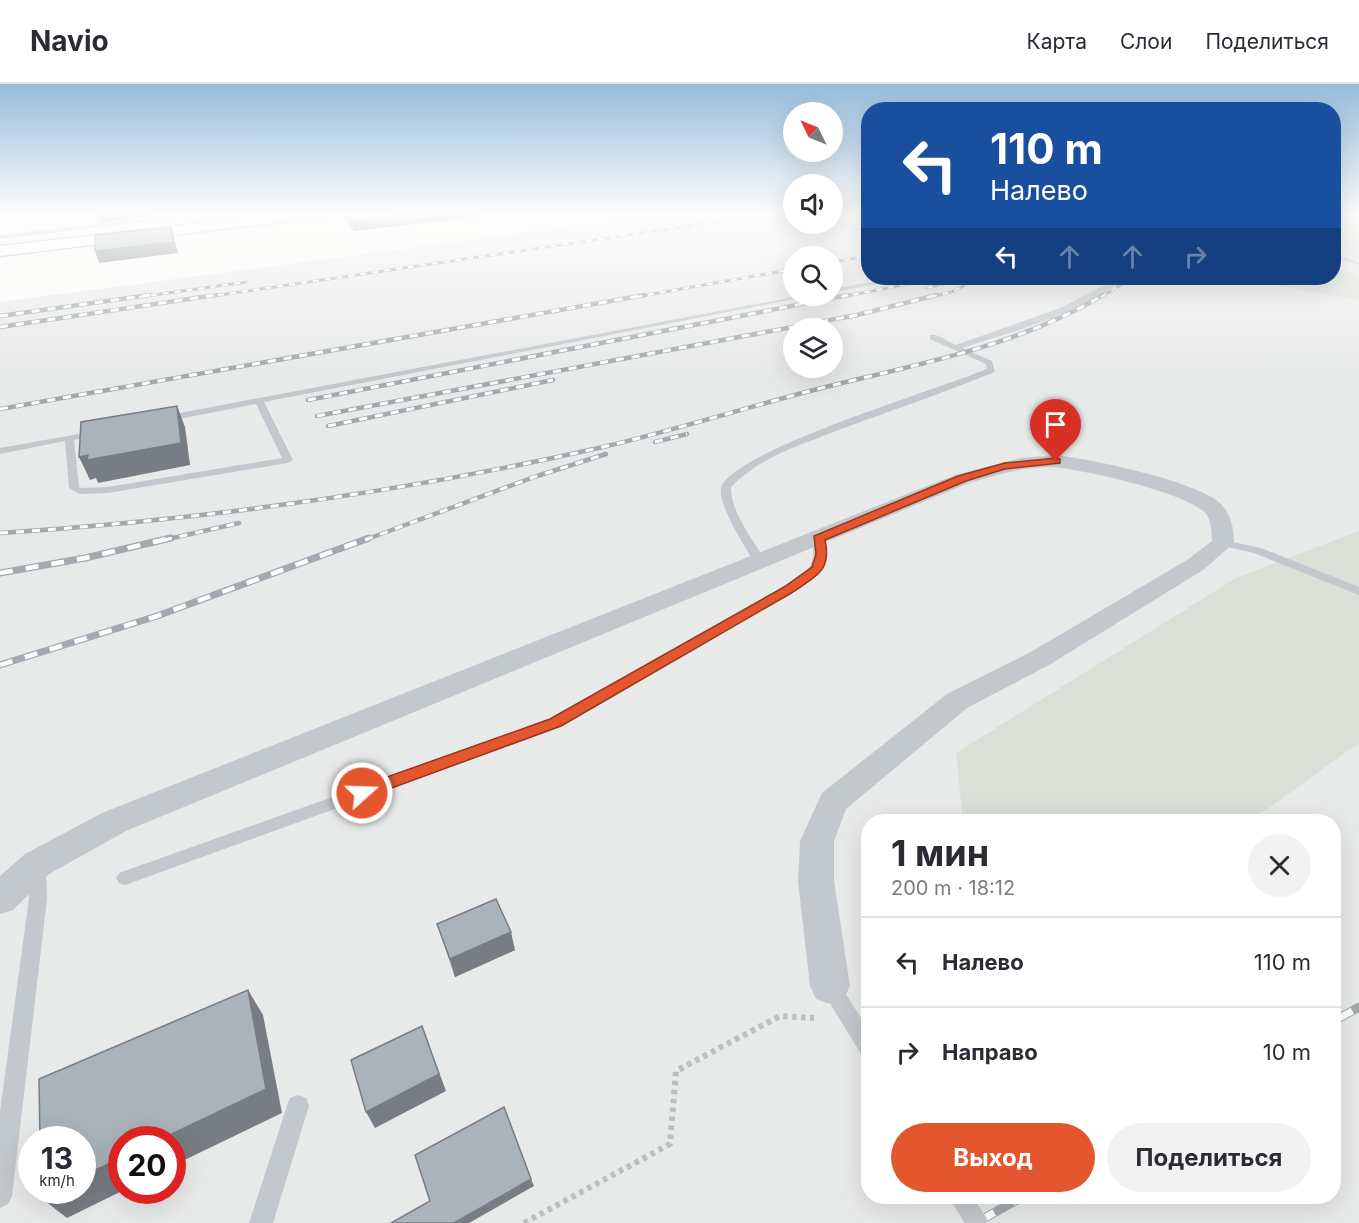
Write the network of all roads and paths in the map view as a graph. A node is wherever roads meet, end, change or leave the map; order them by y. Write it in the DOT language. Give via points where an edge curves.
graph roads {
  1 [pos="864,285"];
  2 [pos="1111,285"];
  3 [pos="843,289"];
  4 [pos="783,301"];
  5 [pos="933,337"];
  6 [pos="956,347"];
  7 [pos="259,401"];
  8 [pos="159,420"];
  9 [pos="103,431"];
  10 [pos="69,438"];
  11 [pos="0,451"];
  12 [pos="818,538"];
  13 [pos="1223,543"];
  14 [pos="759,560"];
  15 [pos="1359,591"];
  16 [pos="37,864"];
  17 [pos="125,878"];
  18 [pos="0,899"];
  19 [pos="830,986"];
  20 [pos="780,1016"];
  21 [pos="861,1036"];
  22 [pos="298,1106"];
  23 [pos="0,1197"];
  24 [pos="965,1204"];
  25 [pos="261,1223"];
  26 [pos="524,1223"];
  27 [pos="977,1223"];
  1 -- 3 [label="lane"];
  2 -- 6 [label="lane" via="1024,325"];
  4 -- 7 [label="lane"];
  5 -- 6 [label="lane"];
  6 -- 14 [label="lane" via="989,363 992,370 859,419 774,454 733,476 726,487 727,502"];
  7 -- 8 [label="lane"];
  7 -- 10 [label="lane" via="288,460 108,490 79,491 74,488"];
  9 -- 10 [label="lane"];
  10 -- 11 [label="lane"];
  12 -- 13 [label="street" via="962,479 1005,466 1056,461 1128,476 1210,506 1223,524"];
  12 -- 14 [label="street"];
  12 -- 17 [label="lane" via="822,554 818,569 789,590 556,723"];
  13 -- 15 [label="lane" via="1257,550"];
  13 -- 19 [label="street" via="1195,565 1039,659 957,701 833,802 817,841 816,881"];
  14 -- 16 [label="street" via="114,822"];
  16 -- 18 [label="street"];
  16 -- 23 [label="lane" via="38,899"];
  19 -- 21 [label="lane"];
  20 -- 26 [label="path" via="676,1071 670,1144"];
  22 -- 25 [label="lane"];
  24 -- 27 [label="lane, bridge"];
}
